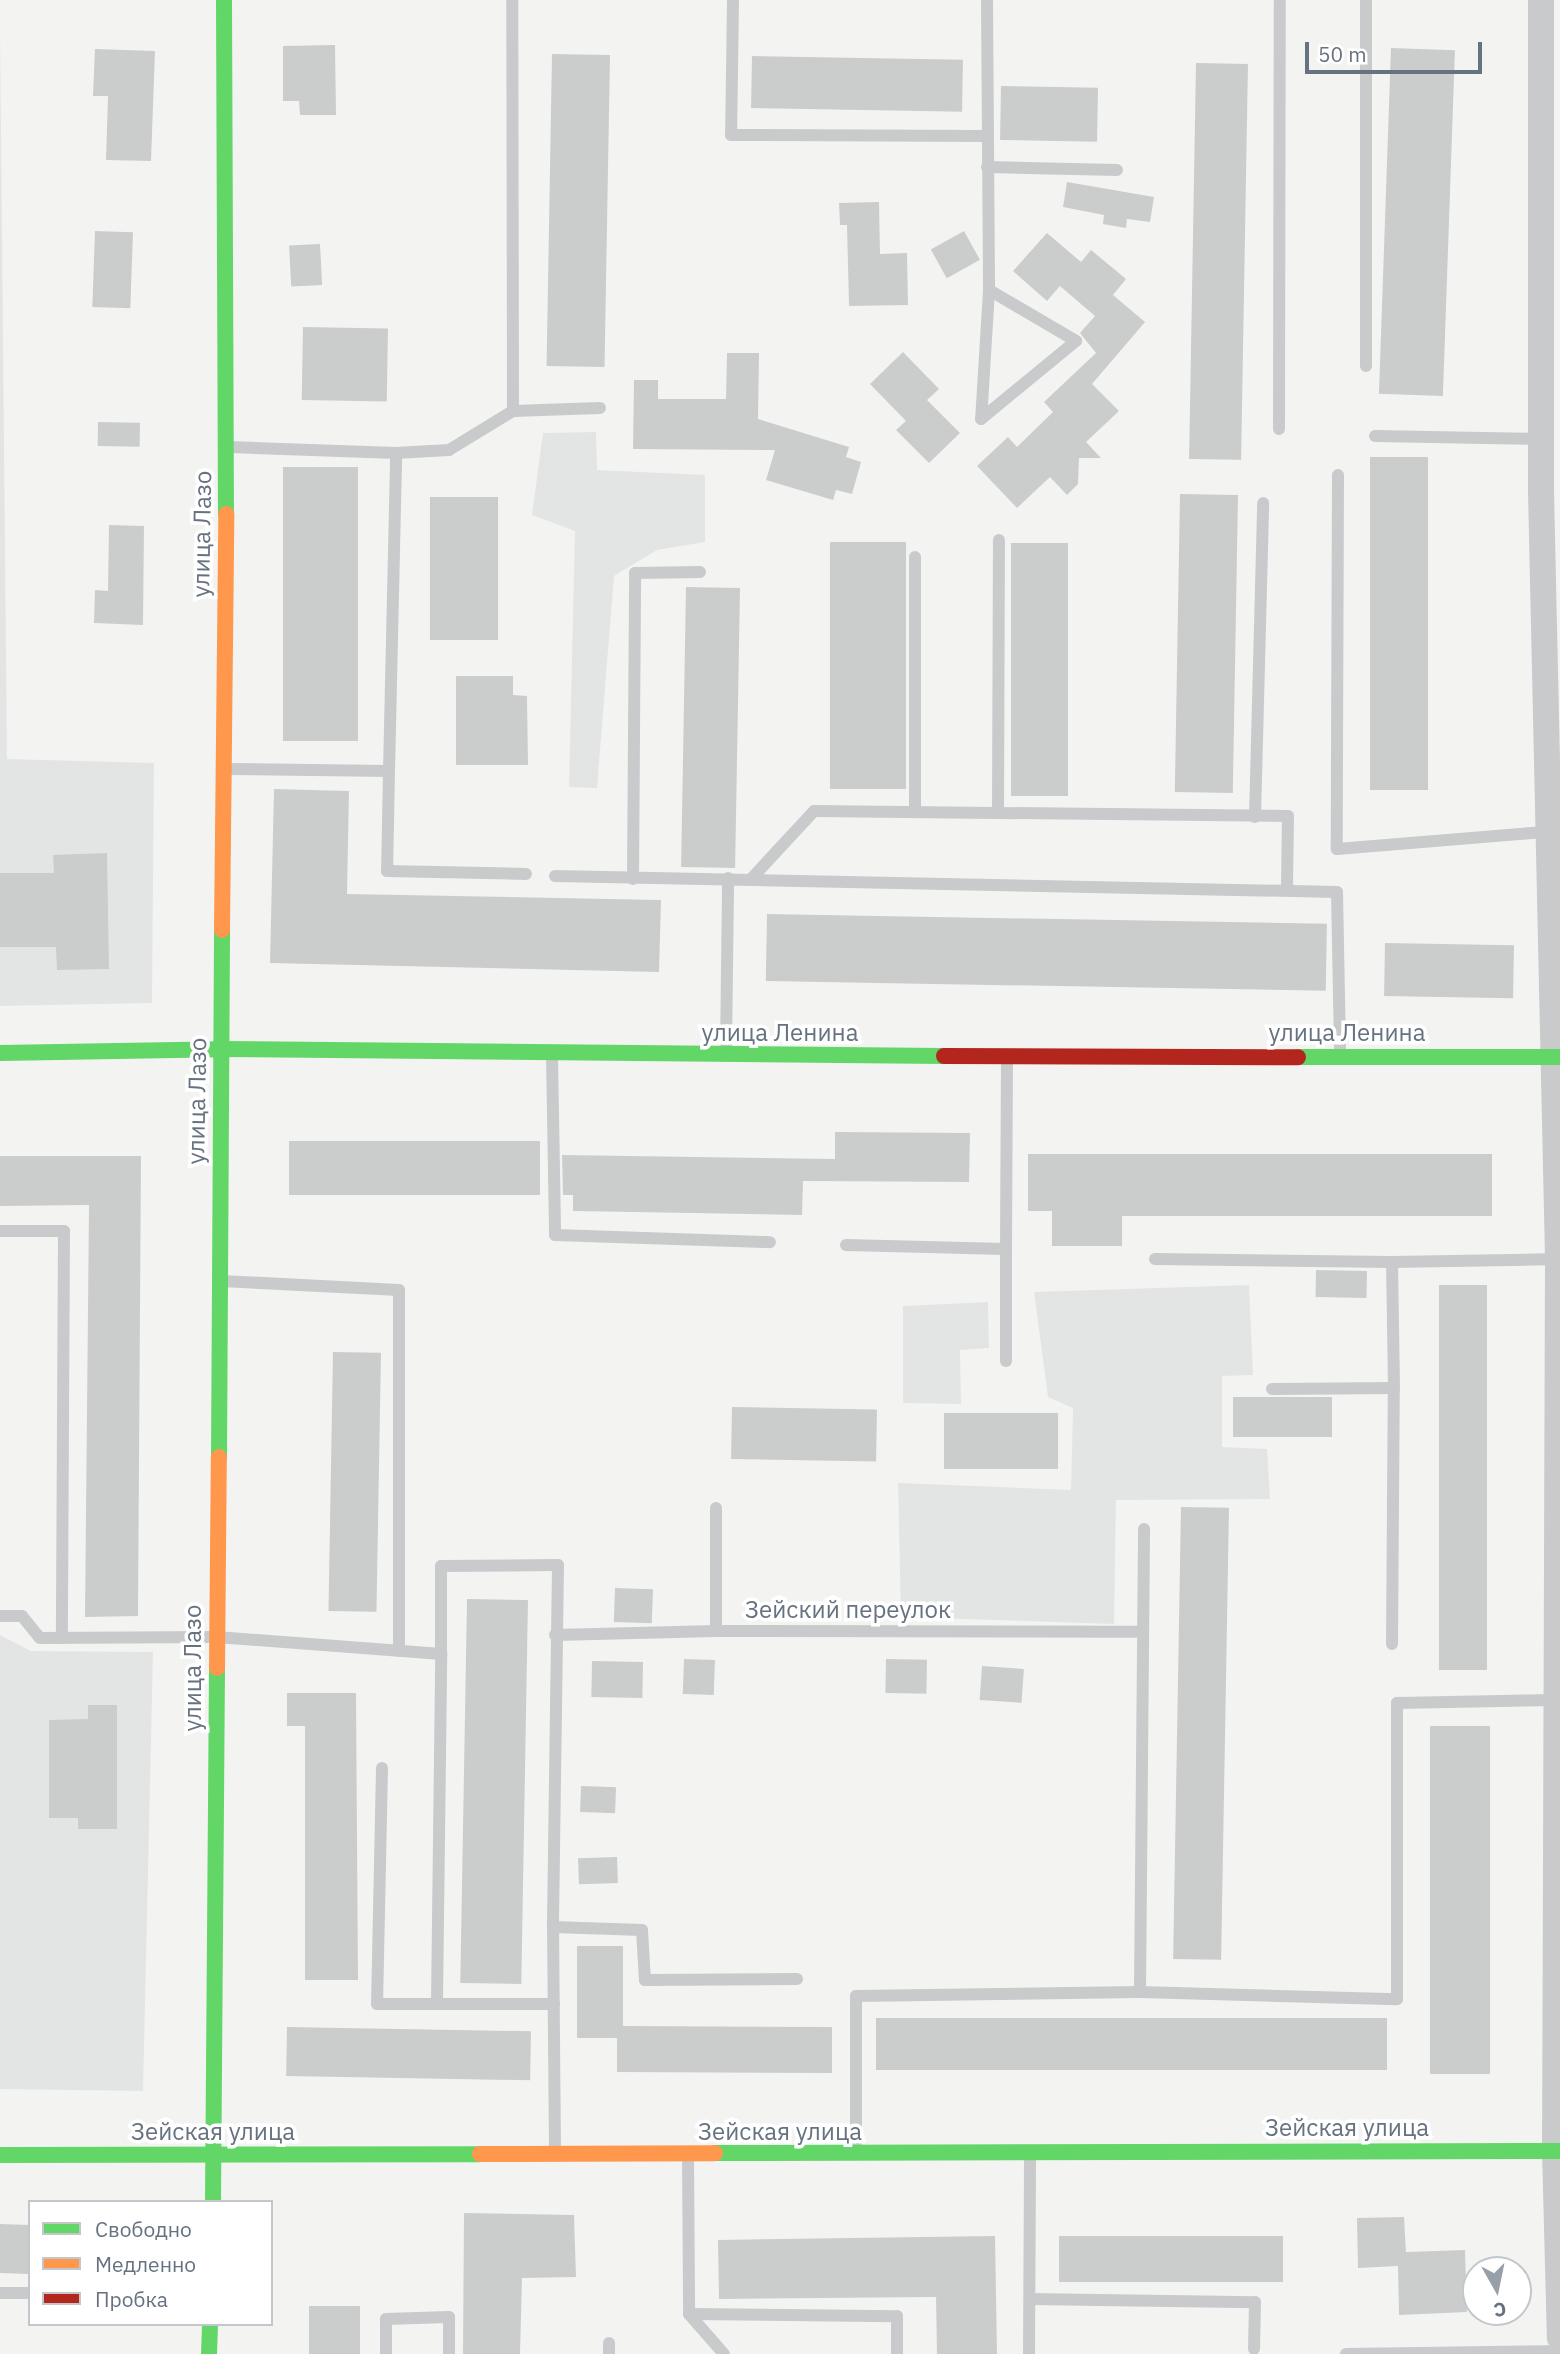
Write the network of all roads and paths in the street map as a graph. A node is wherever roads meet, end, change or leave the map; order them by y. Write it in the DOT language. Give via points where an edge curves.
graph roads {
  1 [pos="224,0"];
  2 [pos="512,0"];
  3 [pos="733,0"];
  4 [pos="987,0"];
  5 [pos="1280,0"];
  6 [pos="1366,0"];
  7 [pos="1541,0"];
  8 [pos="987,136"];
  9 [pos="987,167"];
  10 [pos="1117,170"];
  11 [pos="989,290"];
  12 [pos="1366,366"];
  13 [pos="600,408"];
  14 [pos="513,411"];
  15 [pos="1279,429"];
  16 [pos="1375,436"];
  17 [pos="1541,439"];
  18 [pos="226,447"];
  19 [pos="396,453"];
  20 [pos="1338,475"];
  21 [pos="1263,503"];
  22 [pos="999,540"];
  23 [pos="915,557"];
  24 [pos="701,572"];
  25 [pos="223,769"];
  26 [pos="388,771"];
  27 [pos="915,812"];
  28 [pos="998,813"];
  29 [pos="1255,817"];
  30 [pos="1546,832"];
  31 [pos="526,874"];
  32 [pos="555,876"];
  33 [pos="633,878"];
  34 [pos="728,878"];
  35 [pos="752,878"];
  36 [pos="1287,890"];
  37 [pos="220,1049"];
  38 [pos="0,1053"];
  39 [pos="552,1053"];
  40 [pos="726,1056"];
  41 [pos="1007,1056"];
  42 [pos="1340,1056"];
  43 [pos="1556,1057"];
  44 [pos="0,1231"];
  45 [pos="770,1242"];
  46 [pos="846,1245"];
  47 [pos="1006,1249"];
  48 [pos="1155,1259"];
  49 [pos="1558,1259"];
  50 [pos="1392,1262"];
  51 [pos="218,1281"];
  52 [pos="1006,1361"];
  53 [pos="1559,1372"];
  54 [pos="1394,1388"];
  55 [pos="1272,1389"];
  56 [pos="716,1508"];
  57 [pos="1144,1529"];
  58 [pos="0,1616"];
  59 [pos="716,1631"];
  60 [pos="1141,1632"];
  61 [pos="555,1635"];
  62 [pos="216,1637"];
  63 [pos="62,1638"];
  64 [pos="1560,1642"];
  65 [pos="1392,1644"];
  66 [pos="399,1651"];
  67 [pos="441,1654"];
  68 [pos="1559,1700"];
  69 [pos="382,1768"];
  70 [pos="553,1927"];
  71 [pos="797,1979"];
  72 [pos="1140,1992"];
  73 [pos="437,2002"];
  74 [pos="554,2004"];
  75 [pos="1558,2151"];
  76 [pos="214,2154"];
  77 [pos="1030,2154"];
  78 [pos="0,2155"];
  79 [pos="555,2155"];
  80 [pos="688,2155"];
  81 [pos="856,2155"];
  82 [pos="213,2200"];
  83 [pos="0,2293"];
  84 [pos="28,2293"];
  85 [pos="1030,2299"];
  86 [pos="689,2314"];
  87 [pos="210,2326"];
  88 [pos="1560,2338"];
  89 [pos="1254,2349"];
  90 [pos="1560,2351"];
  91 [pos="209,2354"];
  92 [pos="386,2354"];
  93 [pos="449,2354"];
  94 [pos="724,2354"];
  95 [pos="897,2354"];
  96 [pos="1029,2354"];
  97 [pos="1346,2354"];
  1 -- 18 [label="street, улица Лазо"];
  2 -- 14 [label="lane"];
  3 -- 8 [label="lane" via="732,135"];
  4 -- 8 [label="lane"];
  5 -- 15 [label="lane"];
  6 -- 12 [label="lane"];
  7 -- 17 [label="street"];
  8 -- 9 [label="lane"];
  9 -- 10 [label="lane"];
  9 -- 11 [label="lane"];
  11 -- 11 [label="lane" via="986,329 981,419 1076,341"];
  13 -- 14 [label="lane"];
  14 -- 19 [label="lane" via="449,450"];
  16 -- 17 [label="lane"];
  17 -- 30 [label="street"];
  18 -- 19 [label="lane"];
  18 -- 25 [label="street, улица Лазо"];
  19 -- 26 [label="lane"];
  20 -- 30 [label="lane" via="1337,849"];
  21 -- 29 [label="lane"];
  22 -- 28 [label="lane"];
  23 -- 27 [label="lane"];
  24 -- 33 [label="lane" via="635,573"];
  25 -- 26 [label="lane"];
  25 -- 37 [label="street, улица Лазо"];
  26 -- 31 [label="lane" via="387,871"];
  27 -- 28 [label="lane"];
  27 -- 35 [label="lane" via="814,811"];
  28 -- 29 [label="lane"];
  29 -- 36 [label="lane" via="1288,816"];
  30 -- 43 [label="street"];
  32 -- 33 [label="lane"];
  33 -- 34 [label="lane"];
  34 -- 35 [label="lane"];
  34 -- 40 [label="lane"];
  35 -- 36 [label="lane"];
  36 -- 42 [label="lane" via="1337,892"];
  37 -- 38 [label="street, улица Ленина"];
  37 -- 39 [label="street, улица Ленина"];
  37 -- 51 [label="street, улица Лазо"];
  39 -- 40 [label="street, улица Ленина"];
  39 -- 45 [label="lane" via="555,1235"];
  40 -- 41 [label="street, улица Ленина"];
  41 -- 42 [label="street, улица Ленина"];
  41 -- 47 [label="lane"];
  42 -- 43 [label="street, улица Ленина"];
  43 -- 49 [label="street"];
  44 -- 63 [label="lane" via="64,1231"];
  46 -- 47 [label="lane"];
  47 -- 52 [label="lane"];
  48 -- 50 [label="lane"];
  49 -- 50 [label="lane"];
  49 -- 53 [label="street"];
  50 -- 54 [label="lane"];
  51 -- 62 [label="street, улица Лазо"];
  51 -- 66 [label="lane" via="399,1290"];
  53 -- 64 [label="street"];
  54 -- 55 [label="lane"];
  54 -- 65 [label="lane"];
  56 -- 59 [label="lane"];
  57 -- 60 [label="lane"];
  58 -- 63 [label="lane" via="22,1616 40,1638"];
  59 -- 60 [label="lane, Зейский переулок"];
  59 -- 61 [label="lane, Зейский переулок"];
  60 -- 72 [label="lane"];
  61 -- 67 [label="lane" via="558,1565 441,1566"];
  61 -- 70 [label="lane"];
  62 -- 63 [label="lane"];
  62 -- 66 [label="lane"];
  62 -- 76 [label="street, улица Лазо"];
  64 -- 68 [label="street"];
  66 -- 67 [label="lane"];
  67 -- 73 [label="lane"];
  68 -- 72 [label="lane" via="1398,1703 1396,1999"];
  68 -- 75 [label="street"];
  69 -- 73 [label="lane" via="377,2004"];
  70 -- 71 [label="lane" via="642,1930 645,1980"];
  70 -- 74 [label="lane"];
  72 -- 81 [label="lane" via="856,1996"];
  73 -- 74 [label="lane"];
  74 -- 79 [label="lane"];
  75 -- 77 [label="street, Зейская улица"];
  75 -- 88 [label="street"];
  76 -- 78 [label="street, Зейская улица"];
  76 -- 79 [label="street, Зейская улица"];
  76 -- 82 [label="street, улица Лазо"];
  77 -- 81 [label="street, Зейская улица"];
  77 -- 85 [label="lane"];
  79 -- 80 [label="street, Зейская улица"];
  80 -- 81 [label="street, Зейская улица"];
  80 -- 86 [label="lane"];
  83 -- 84 [label="lane"];
  85 -- 89 [label="lane" via="1255,2302"];
  85 -- 96 [label="lane"];
  86 -- 94 [label="lane"];
  86 -- 95 [label="lane" via="897,2316"];
  87 -- 91 [label="street"];
  90 -- 97 [label="lane"];
  92 -- 93 [label="lane" via="386,2319 449,2317"];
}
